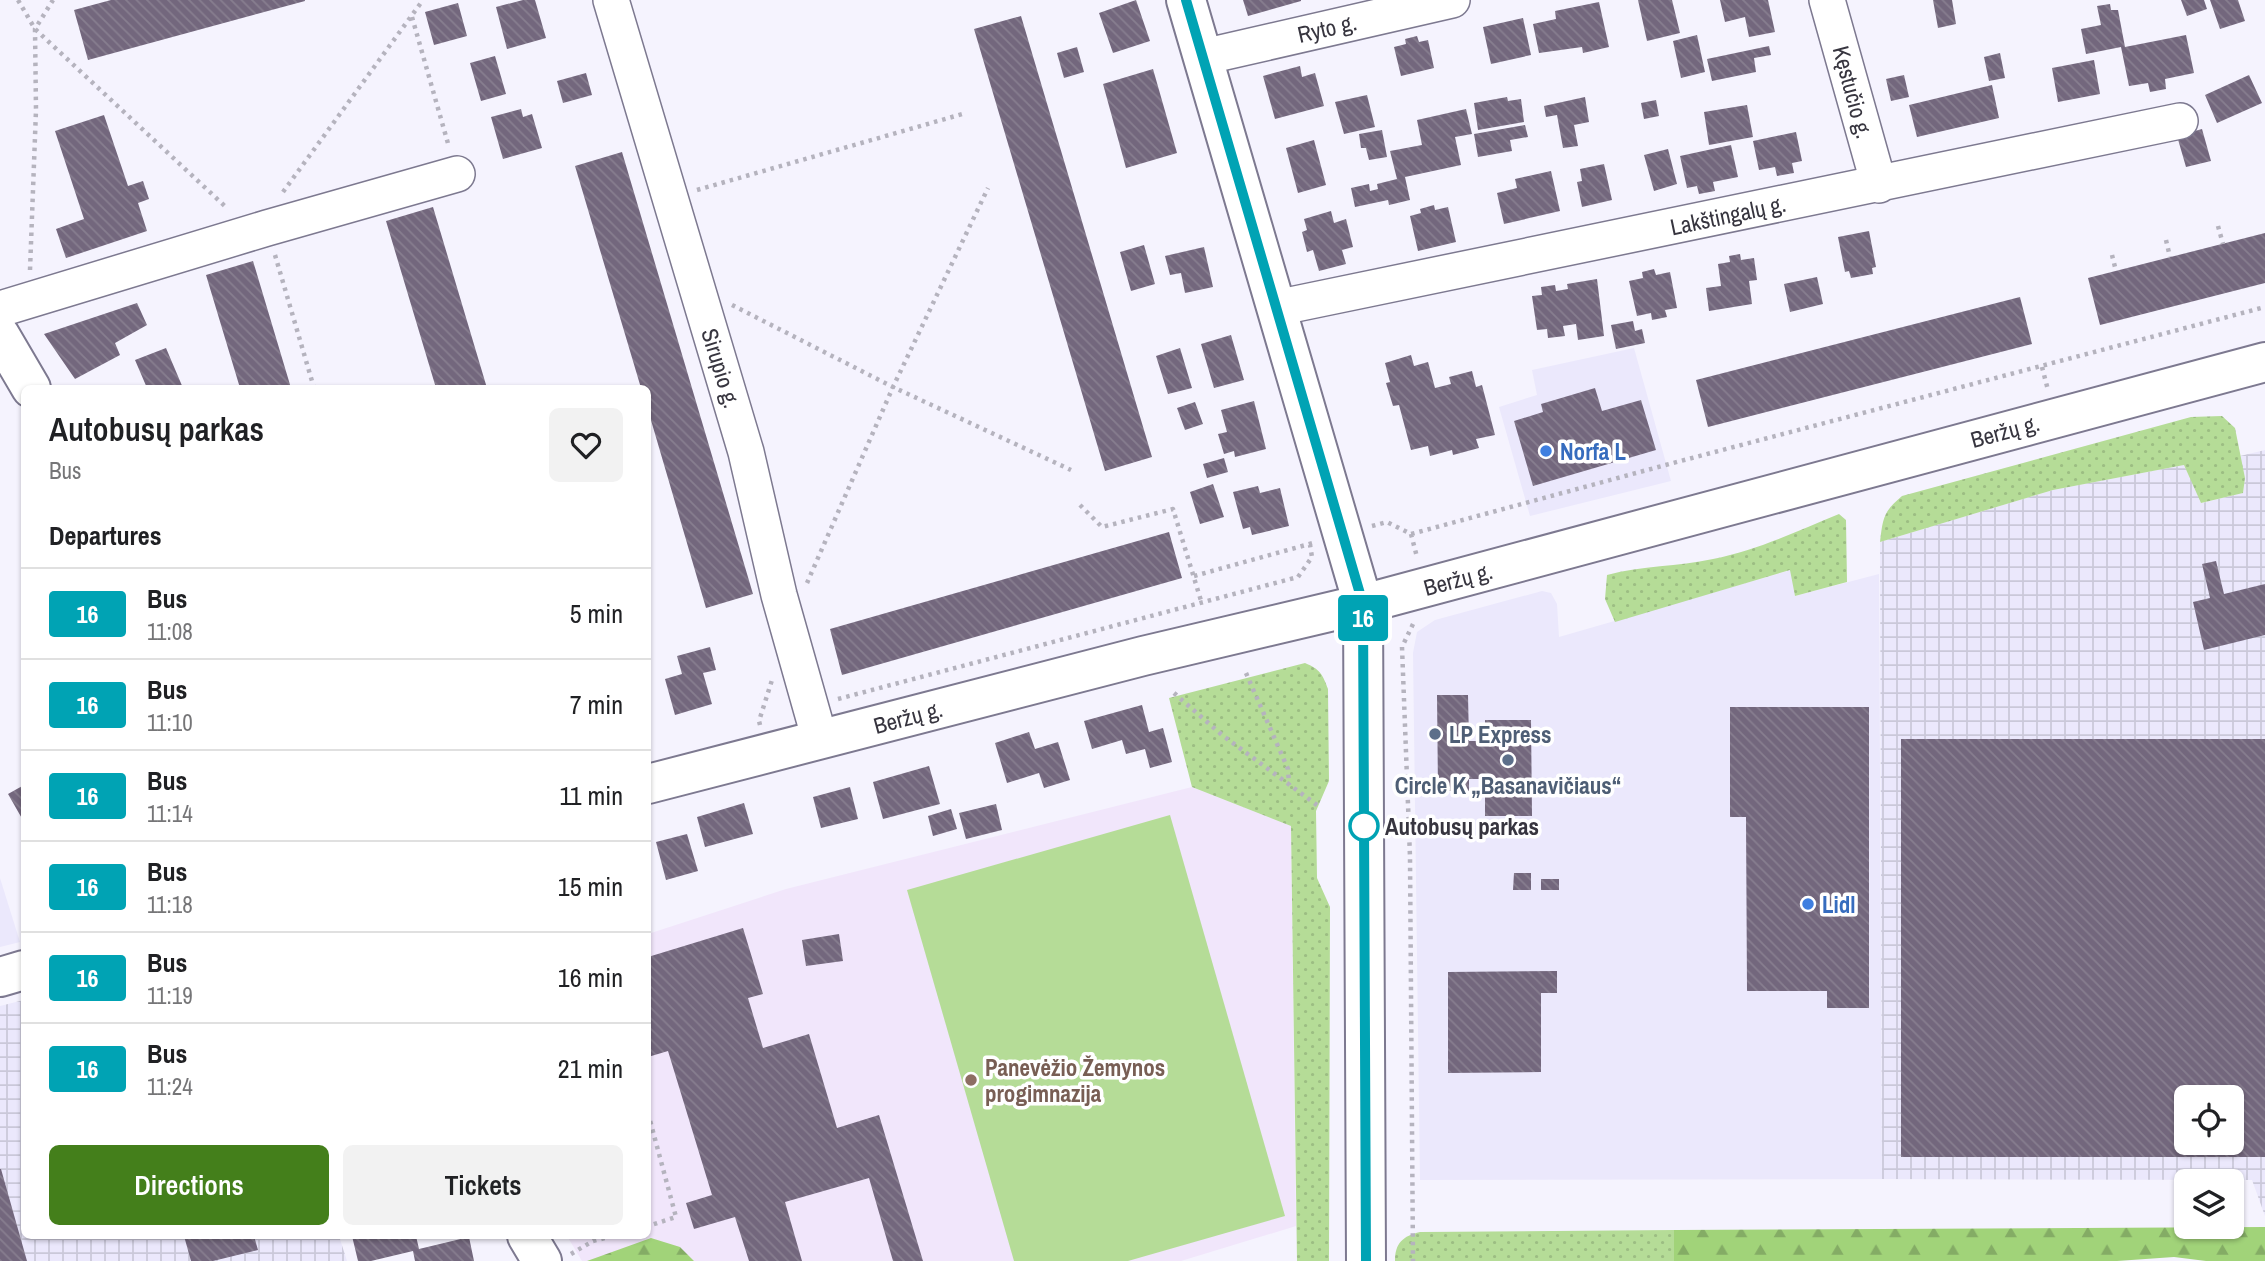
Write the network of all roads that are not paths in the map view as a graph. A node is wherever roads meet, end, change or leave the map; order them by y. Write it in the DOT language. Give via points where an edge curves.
graph roads {
  1 [pos="611,0"];
  2 [pos="1186,0"];
  3 [pos="1452,0"];
  4 [pos="1827,0"];
  5 [pos="1203,57"];
  6 [pos="2180,121"];
  7 [pos="457,174"];
  8 [pos="1878,185"];
  9 [pos="15,305"];
  10 [pos="1276,308"];
  11 [pos="0,335"];
  12 [pos="2265,362"];
  13 [pos="29,385"];
  14 [pos="1363,604"];
  15 [pos="815,723"];
  16 [pos="651,783"];
  17 [pos="21,972"];
  18 [pos="0,977"];
  19 [pos="531,1239"];
  20 [pos="555,1259"];
  21 [pos="1366,1261"];
  1 -- 15 [label="street, Sirupio g." via="746,452"];
  2 -- 5 [label="main road"];
  3 -- 5 [label="street, Ryto g."];
  4 -- 8 [label="street, Kęstučio g."];
  5 -- 10 [label="main road"];
  6 -- 8 [label="street, Lakštingalų g."];
  7 -- 9 [label="street"];
  8 -- 10 [label="street, Lakštingalų g."];
  10 -- 14 [label="main road"];
  11 -- 13 [label="main road"];
  12 -- 14 [label="main road, Beržų g."];
  14 -- 15 [label="main road, Beržų g." via="1143,656"];
  14 -- 21 [label="main road"];
  15 -- 16 [label="main road, Beržų g." via="758,733"];
  17 -- 18 [label="main road"];
  19 -- 20 [label="main road"];
}
